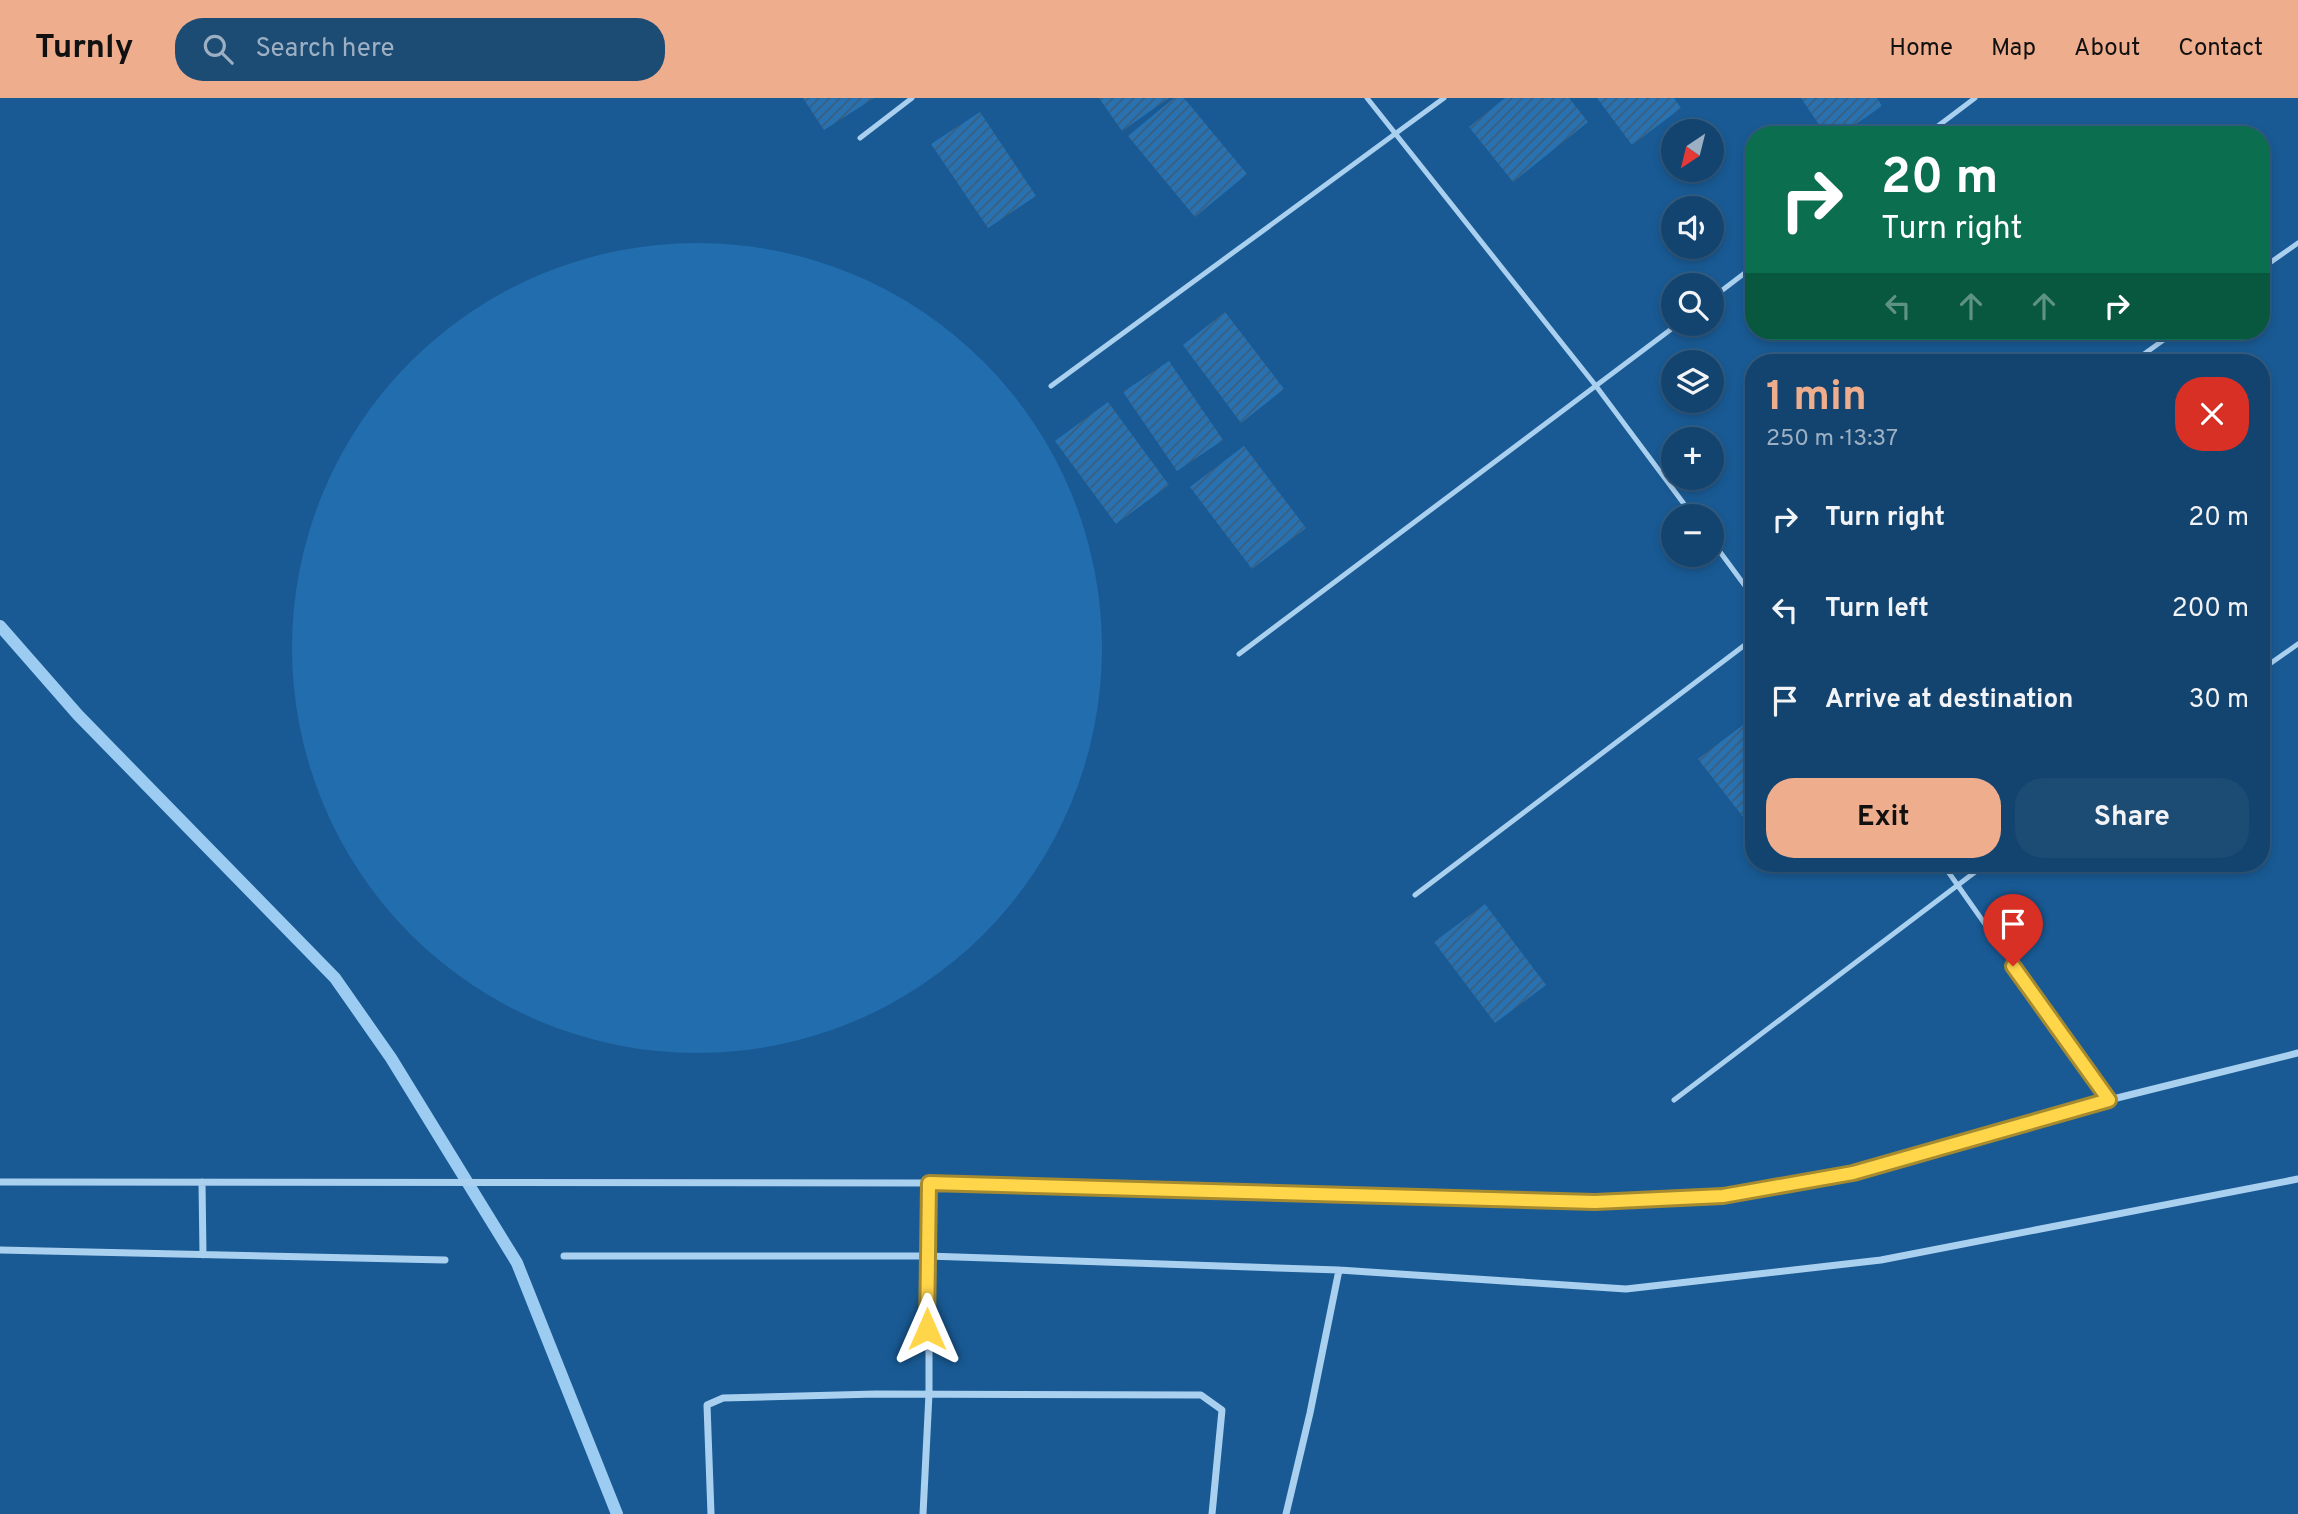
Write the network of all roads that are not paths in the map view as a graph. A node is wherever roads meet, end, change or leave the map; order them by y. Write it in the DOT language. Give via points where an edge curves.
graph roads {
  1 [pos="912,98"];
  2 [pos="1367,98"];
  3 [pos="1444,98"];
  4 [pos="1975,98"];
  5 [pos="1938,126"];
  6 [pos="1395,136"];
  7 [pos="860,138"];
  8 [pos="2298,243"];
  9 [pos="2270,263"];
  10 [pos="1745,273"];
  11 [pos="1724,289"];
  12 [pos="1662,336"];
  13 [pos="2164,340"];
  14 [pos="2144,354"];
  15 [pos="1051,386"];
  16 [pos="1596,386"];
  17 [pos="1684,504"];
  18 [pos="1724,557"];
  19 [pos="1745,586"];
  20 [pos="2298,643"];
  21 [pos="1745,645"];
  22 [pos="1238,654"];
  23 [pos="2270,663"];
  24 [pos="1948,872"];
  25 [pos="1974,872"];
  26 [pos="1957,884"];
  27 [pos="1415,895"];
  28 [pos="2298,1053"];
  29 [pos="1674,1100"];
  30 [pos="2109,1100"];
  31 [pos="2298,1179"];
  32 [pos="0,1182"];
  33 [pos="202,1182"];
  34 [pos="929,1183"];
  35 [pos="0,1250"];
  36 [pos="203,1255"];
  37 [pos="564,1256"];
  38 [pos="927,1256"];
  39 [pos="445,1260"];
  40 [pos="1339,1270"];
  41 [pos="929,1394"];
  42 [pos="711,1514"];
  43 [pos="923,1514"];
  44 [pos="1212,1514"];
  45 [pos="1286,1514"];
  1 -- 7 [label="lane"];
  2 -- 6 [label="lane"];
  3 -- 6 [label="lane"];
  4 -- 5 [label="lane"];
  6 -- 15 [label="lane"];
  6 -- 16 [label="lane"];
  8 -- 9 [label="lane"];
  10 -- 11 [label="lane"];
  12 -- 16 [label="lane"];
  13 -- 14 [label="lane"];
  16 -- 17 [label="lane"];
  16 -- 22 [label="lane"];
  18 -- 19 [label="lane"];
  20 -- 23 [label="lane"];
  21 -- 27 [label="lane"];
  24 -- 26 [label="lane"];
  25 -- 26 [label="lane"];
  26 -- 29 [label="lane"];
  26 -- 30 [label="lane"];
  28 -- 30 [label="street"];
  30 -- 34 [label="street" via="1853,1173 1723,1196 1595,1202"];
  31 -- 40 [label="street" via="1881,1259 1626,1289"];
  32 -- 33 [label="street"];
  33 -- 34 [label="street"];
  33 -- 36 [label="street"];
  34 -- 38 [label="street"];
  35 -- 36 [label="street"];
  36 -- 39 [label="street"];
  37 -- 38 [label="street"];
  38 -- 40 [label="street"];
  38 -- 41 [label="street"];
  40 -- 45 [label="street"];
  41 -- 42 [label="street" via="723,1398 707,1405"];
  41 -- 43 [label="street"];
  41 -- 44 [label="street" via="1201,1395 1222,1410"];
}
